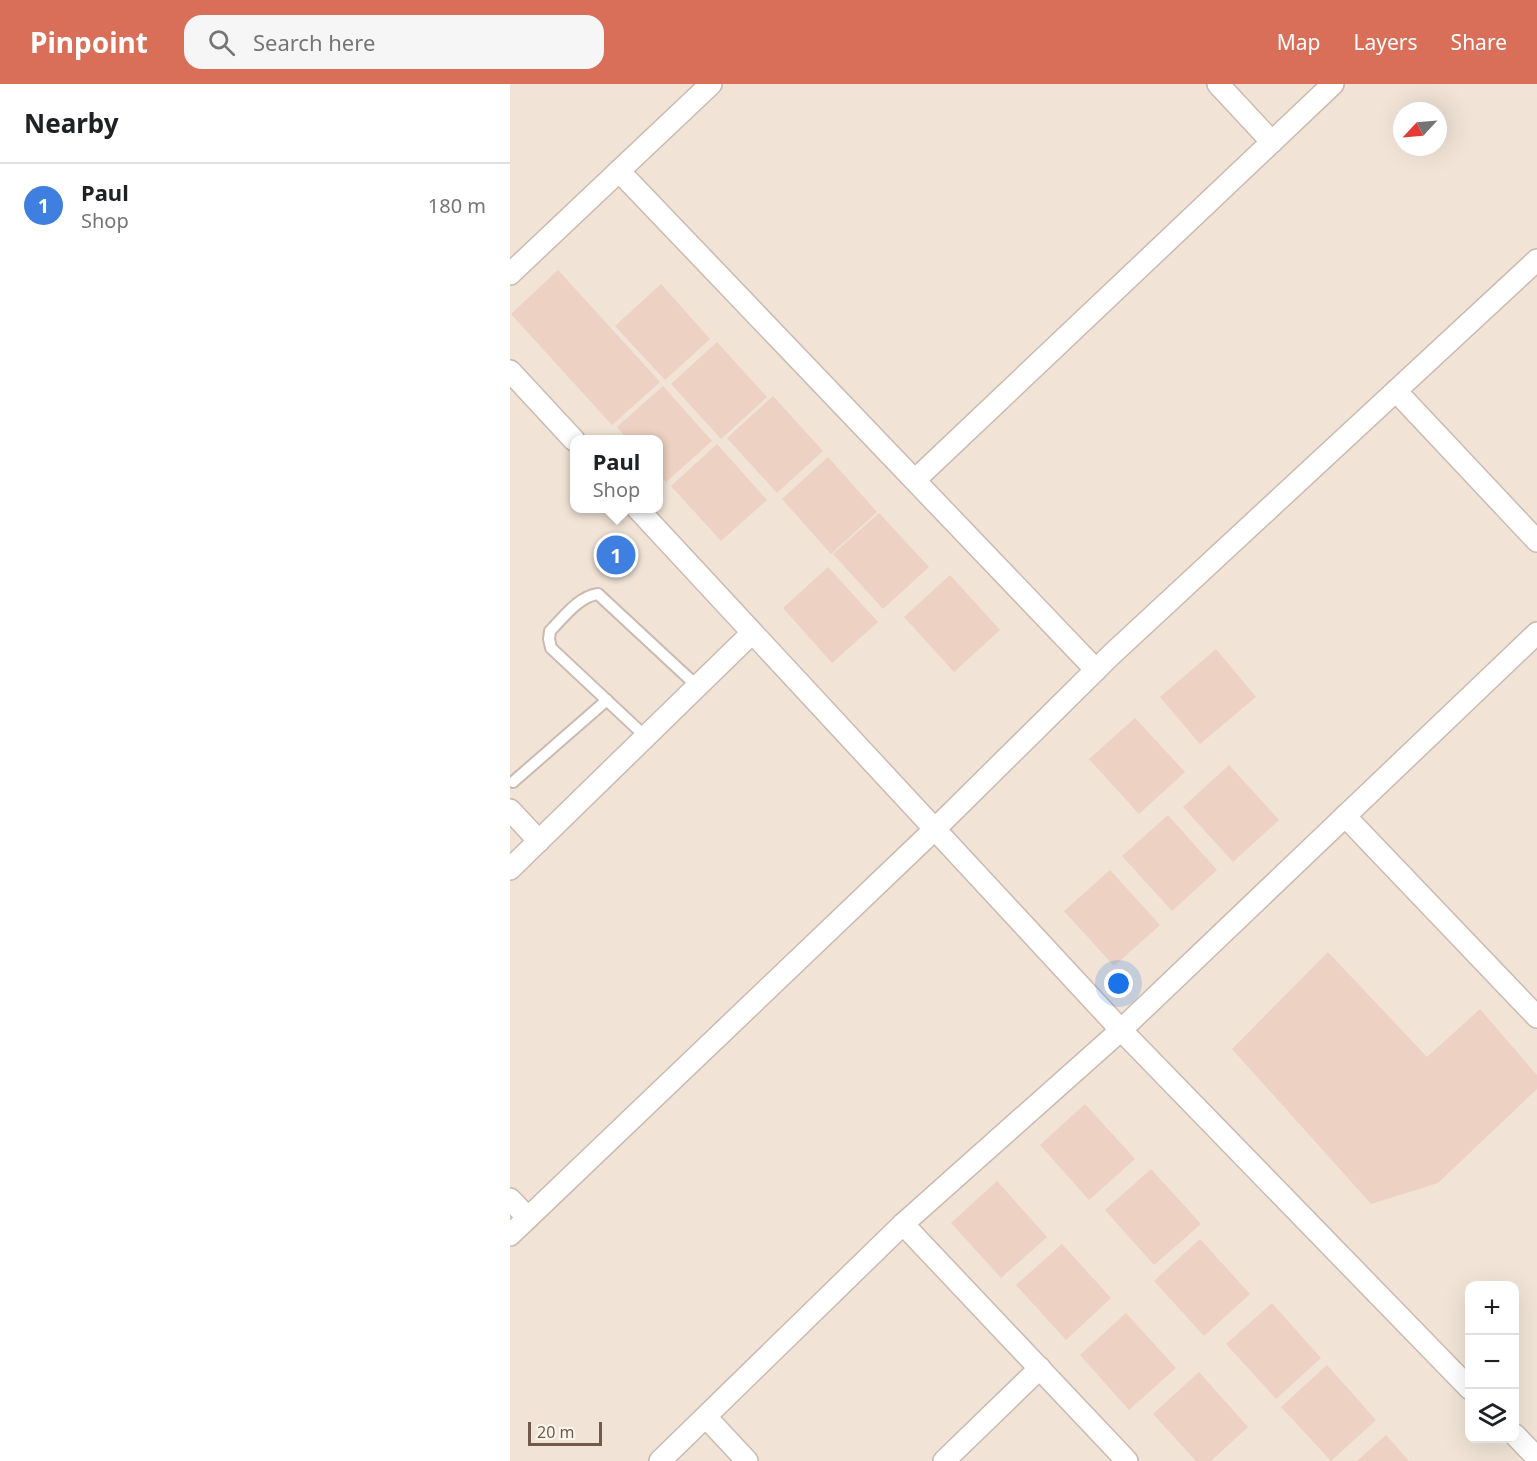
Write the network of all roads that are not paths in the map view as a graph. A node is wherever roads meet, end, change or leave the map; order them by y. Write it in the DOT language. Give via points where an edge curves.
graph roads {
  1 [pos="711,84"];
  2 [pos="1218,84"];
  3 [pos="1333,84"];
  4 [pos="1272,142"];
  5 [pos="619,171"];
  6 [pos="1537,260"];
  7 [pos="510,273"];
  8 [pos="510,371"];
  9 [pos="1396,391"];
  10 [pos="570,436"];
  11 [pos="915,480"];
  12 [pos="642,513"];
  13 [pos="1537,541"];
  14 [pos="752,633"];
  15 [pos="1537,633"];
  16 [pos="1096,670"];
  17 [pos="697,687"];
  18 [pos="607,700"];
  19 [pos="646,737"];
  20 [pos="513,782"];
  21 [pos="510,810"];
  22 [pos="1346,816"];
  23 [pos="935,829"];
  24 [pos="539,841"];
  25 [pos="510,869"];
  26 [pos="1537,1017"];
  27 [pos="1121,1030"];
  28 [pos="510,1199"];
  29 [pos="528,1218"];
  30 [pos="903,1224"];
  31 [pos="510,1235"];
  32 [pos="1040,1368"];
  33 [pos="1465,1384"];
  34 [pos="706,1417"];
  35 [pos="1519,1439"];
  36 [pos="1537,1458"];
  37 [pos="660,1461"];
  38 [pos="747,1461"];
  39 [pos="944,1461"];
  40 [pos="1128,1461"];
  1 -- 5 [label="street"];
  2 -- 4 [label="street"];
  3 -- 4 [label="street"];
  4 -- 11 [label="street"];
  5 -- 7 [label="street"];
  5 -- 11 [label="street"];
  6 -- 9 [label="street"];
  8 -- 10 [label="street"];
  9 -- 13 [label="street"];
  9 -- 16 [label="street"];
  11 -- 16 [label="street"];
  12 -- 14 [label="street"];
  14 -- 17 [label="street"];
  14 -- 23 [label="street"];
  15 -- 22 [label="street"];
  16 -- 23 [label="street"];
  17 -- 18 [label="lane" via="598,594 590,595 550,631 549,639 551,648"];
  17 -- 19 [label="street"];
  18 -- 19 [label="lane"];
  18 -- 20 [label="lane"];
  19 -- 24 [label="street"];
  21 -- 24 [label="street"];
  22 -- 26 [label="street"];
  22 -- 27 [label="street"];
  23 -- 27 [label="street"];
  23 -- 29 [label="street"];
  24 -- 25 [label="street"];
  27 -- 30 [label="street"];
  27 -- 33 [label="street"];
  28 -- 29 [label="street"];
  29 -- 31 [label="street"];
  30 -- 32 [label="street"];
  30 -- 34 [label="street"];
  32 -- 39 [label="street"];
  32 -- 40 [label="street"];
  34 -- 37 [label="street"];
  34 -- 38 [label="street"];
  35 -- 36 [label="street"];
}
